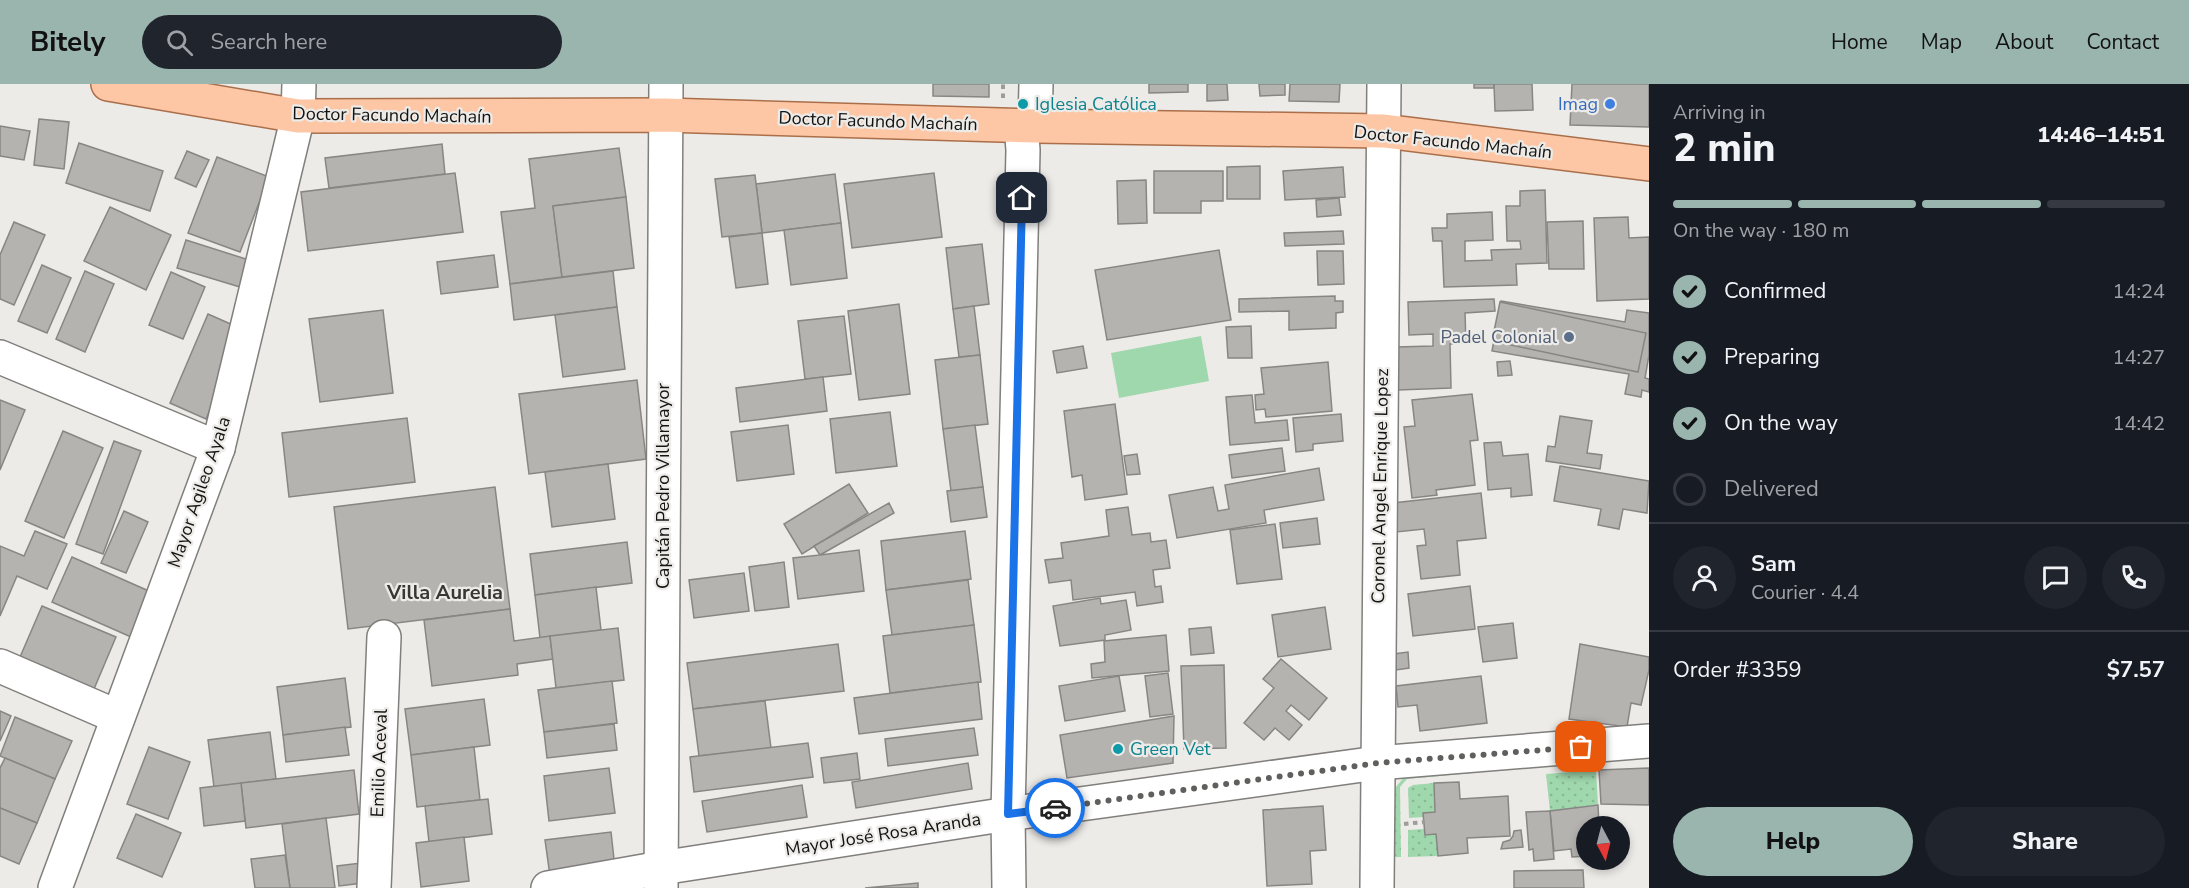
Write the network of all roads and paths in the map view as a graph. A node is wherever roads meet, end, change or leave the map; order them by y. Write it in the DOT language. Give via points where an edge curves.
graph roads {
  1 [pos="108,84"];
  2 [pos="299,84"];
  3 [pos="1013,84"];
  4 [pos="1036,84"];
  5 [pos="1384,84"];
  6 [pos="665,100"];
  7 [pos="298,116"];
  8 [pos="1023,125"];
  9 [pos="1383,131"];
  10 [pos="1649,164"];
  11 [pos="0,357"];
  12 [pos="218,448"];
  13 [pos="384,638"];
  14 [pos="0,666"];
  15 [pos="118,717"];
  16 [pos="1649,741"];
  17 [pos="1377,763"];
  18 [pos="1008,814"];
  19 [pos="1424,822"];
  20 [pos="1404,824"];
  21 [pos="661,878"];
  22 [pos="55,888"];
  23 [pos="374,888"];
  24 [pos="548,888"];
  25 [pos="1009,888"];
  26 [pos="1377,888"];
  1 -- 7 [label="main road, Doctor Facundo Machaín"];
  2 -- 7 [label="street, Mayor Agileo Ayala"];
  3 -- 8 [label="street"];
  4 -- 8 [label="street"];
  5 -- 9 [label="street, Coronel Angel Enrique Lopez"];
  6 -- 7 [label="main road, Doctor Facundo Machaín"];
  6 -- 8 [label="main road, Doctor Facundo Machaín"];
  6 -- 21 [label="street, Capitán Pedro Villamayor"];
  7 -- 12 [label="street, Mayor Agileo Ayala"];
  8 -- 9 [label="main road, Doctor Facundo Machaín"];
  8 -- 18 [label="street"];
  9 -- 10 [label="main road, Doctor Facundo Machaín"];
  9 -- 17 [label="street, Coronel Angel Enrique Lopez"];
  11 -- 12 [label="street"];
  12 -- 15 [label="street, Mayor Agileo Ayala"];
  13 -- 23 [label="street, Emilio Aceval"];
  14 -- 15 [label="street"];
  15 -- 22 [label="street, Mayor Agileo Ayala"];
  16 -- 17 [label="street, Mayor José Rosa Aranda"];
  17 -- 18 [label="street, Mayor José Rosa Aranda"];
  17 -- 26 [label="street, Coronel Angel Enrique Lopez"];
  18 -- 21 [label="street, Mayor José Rosa Aranda"];
  18 -- 25 [label="street"];
  19 -- 20 [label="path"];
  21 -- 24 [label="street, Mayor José Rosa Aranda"];
}
